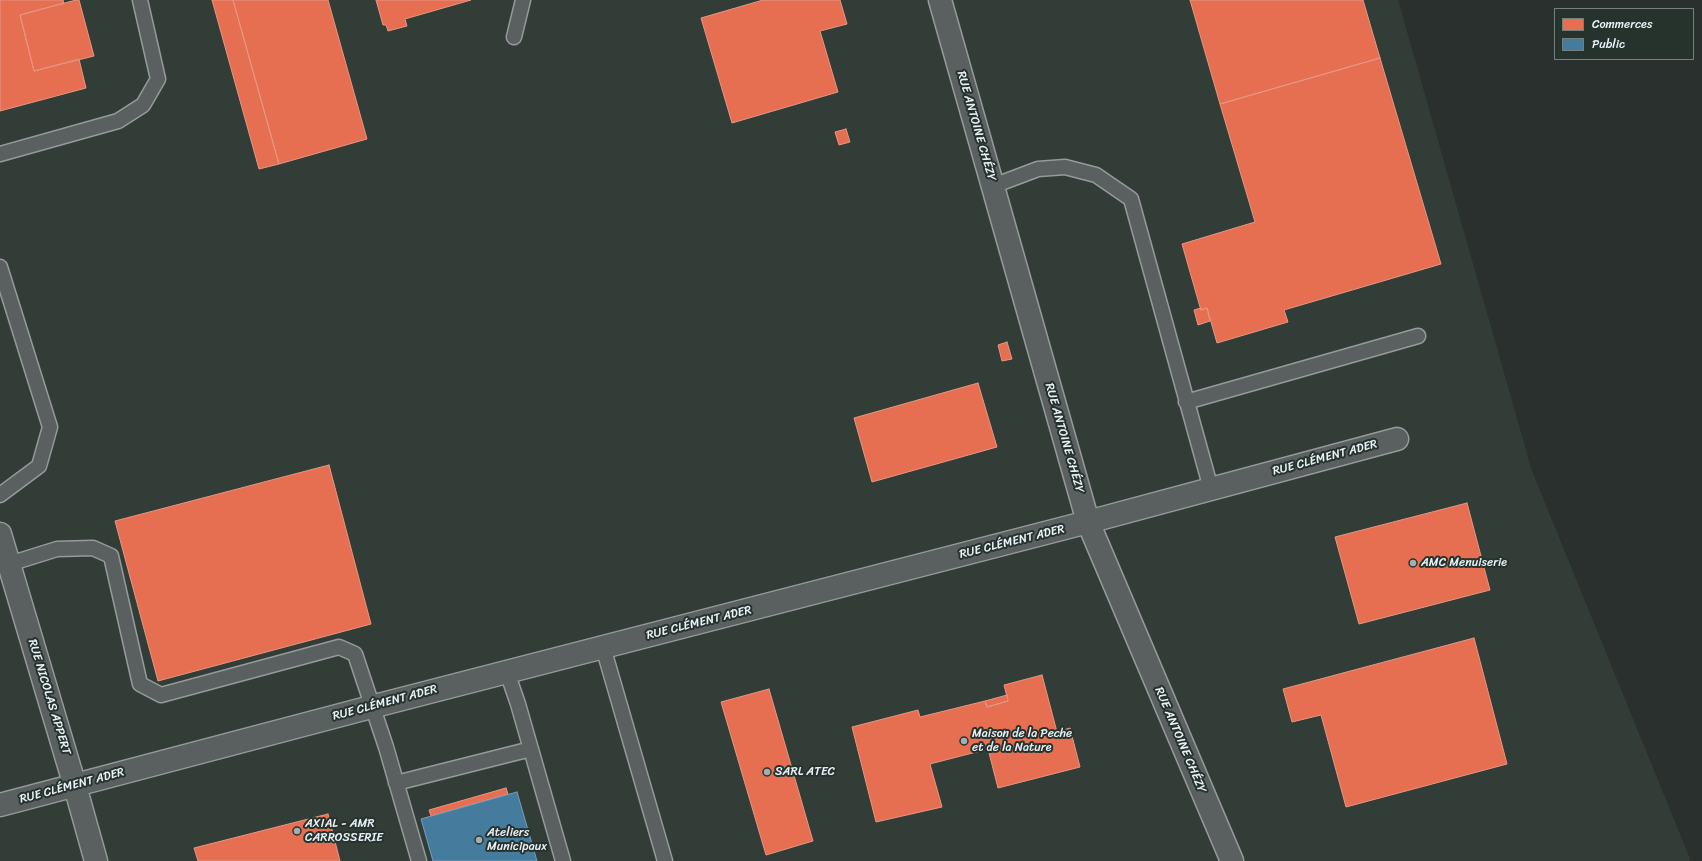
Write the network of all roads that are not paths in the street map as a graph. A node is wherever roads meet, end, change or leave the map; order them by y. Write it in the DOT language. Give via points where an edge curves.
graph roads {
  1 [pos="140,0"];
  2 [pos="523,0"];
  3 [pos="940,0"];
  4 [pos="514,38"];
  5 [pos="0,154"];
  6 [pos="993,186"];
  7 [pos="0,267"];
  8 [pos="1418,336"];
  9 [pos="1186,402"];
  10 [pos="1397,439"];
  11 [pos="1211,489"];
  12 [pos="0,495"];
  13 [pos="1088,522"];
  14 [pos="0,534"];
  15 [pos="9,564"];
  16 [pos="603,647"];
  17 [pos="507,672"];
  18 [pos="371,707"];
  19 [pos="531,749"];
  20 [pos="396,783"];
  21 [pos="75,786"];
  22 [pos="0,805"];
  23 [pos="96,861"];
  24 [pos="419,861"];
  25 [pos="563,861"];
  26 [pos="665,861"];
  27 [pos="1232,861"];
  1 -- 5 [label="lane" via="158,79 143,105 118,121"];
  2 -- 4 [label="lane"];
  3 -- 6 [label="street, RUE ANTOINE CHÉZY"];
  6 -- 9 [label="lane" via="1038,169 1065,166 1096,174 1131,198"];
  6 -- 13 [label="street, RUE ANTOINE CHÉZY"];
  7 -- 12 [label="lane" via="50,427 39,466"];
  8 -- 9 [label="lane"];
  9 -- 11 [label="lane"];
  10 -- 11 [label="street, RUE CLÉMENT ADER"];
  11 -- 13 [label="street, RUE CLÉMENT ADER"];
  13 -- 16 [label="street, RUE CLÉMENT ADER"];
  13 -- 27 [label="street, RUE ANTOINE CHÉZY"];
  14 -- 15 [label="street, RUE NICOLAS APPERT"];
  15 -- 18 [label="lane" via="58,549 93,548 111,556 140,684 161,695 339,647 355,654"];
  15 -- 21 [label="street, RUE NICOLAS APPERT"];
  16 -- 17 [label="street, RUE CLÉMENT ADER"];
  16 -- 26 [label="lane"];
  17 -- 18 [label="street, RUE CLÉMENT ADER"];
  17 -- 19 [label="lane"];
  18 -- 20 [label="lane"];
  18 -- 21 [label="street, RUE CLÉMENT ADER"];
  19 -- 20 [label="lane"];
  19 -- 25 [label="lane"];
  20 -- 24 [label="lane"];
  21 -- 22 [label="street, RUE CLÉMENT ADER"];
  21 -- 23 [label="street, RUE NICOLAS APPERT"];
}
